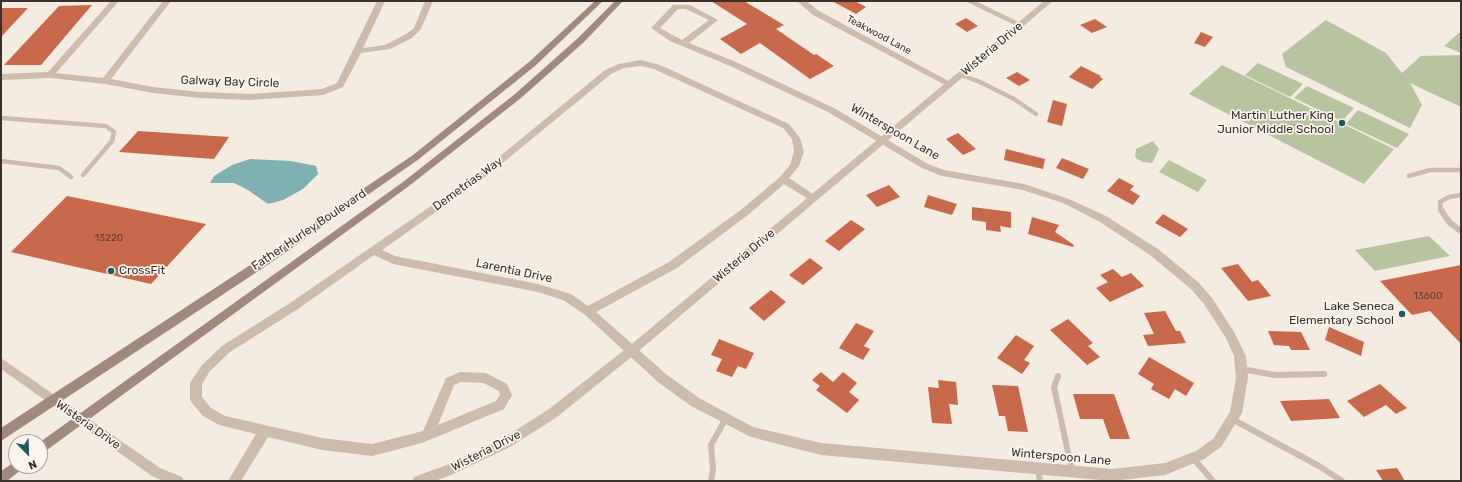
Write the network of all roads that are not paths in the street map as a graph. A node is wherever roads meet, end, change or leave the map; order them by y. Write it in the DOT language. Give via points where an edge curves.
graph roads {
  1 [pos="115,1"];
  2 [pos="167,1"];
  3 [pos="381,1"];
  4 [pos="430,1"];
  5 [pos="599,1"];
  6 [pos="619,1"];
  7 [pos="801,1"];
  8 [pos="970,1"];
  9 [pos="1049,1"];
  10 [pos="1020,25"];
  11 [pos="683,43"];
  12 [pos="358,51"];
  13 [pos="50,75"];
  14 [pos="961,75"];
  15 [pos="1,77"];
  16 [pos="105,81"];
  17 [pos="950,84"];
  18 [pos="1036,114"];
  19 [pos="1,118"];
  20 [pos="882,140"];
  21 [pos="1,161"];
  22 [pos="1461,170"];
  23 [pos="83,175"];
  24 [pos="1409,176"];
  25 [pos="70,177"];
  26 [pos="783,179"];
  27 [pos="1461,195"];
  28 [pos="813,198"];
  29 [pos="1461,231"];
  30 [pos="375,251"];
  31 [pos="588,311"];
  32 [pos="631,351"];
  33 [pos="1,363"];
  34 [pos="1241,368"];
  35 [pos="1324,374"];
  36 [pos="1058,376"];
  37 [pos="53,400"];
  38 [pos="726,418"];
  39 [pos="79,419"];
  40 [pos="1232,419"];
  41 [pos="265,431"];
  42 [pos="428,434"];
  43 [pos="1,435"];
  44 [pos="48,443"];
  45 [pos="1193,458"];
  46 [pos="1038,468"];
  47 [pos="1072,472"];
  48 [pos="178,481"];
  49 [pos="234,481"];
  50 [pos="418,481"];
  51 [pos="711,481"];
  52 [pos="1040,481"];
  53 [pos="1213,481"];
  54 [pos="1342,481"];
  1 -- 13 [label="street"];
  2 -- 16 [label="street"];
  3 -- 12 [label="street, Galway Bay Circle"];
  4 -- 12 [label="street" via="420,24 409,36 387,47"];
  5 -- 37 [label="main road, Father Hurley Boulevard" via="532,64 416,156 264,261"];
  6 -- 39 [label="main road, Father Hurley Boulevard" via="581,40 518,96 412,179"];
  7 -- 17 [label="street, Teakwood Lane" via="816,13"];
  8 -- 10 [label="lane"];
  9 -- 10 [label="street, Wisteria Drive"];
  10 -- 14 [label="street, Wisteria Drive"];
  11 -- 11 [label="street, Winterspoon Lane" via="655,28 676,7 687,7 714,20"];
  11 -- 20 [label="street, Winterspoon Lane" via="831,110"];
  12 -- 16 [label="street, Galway Bay Circle" via="340,85 324,92 250,97 200,95"];
  13 -- 15 [label="street, Galway Bay Circle"];
  13 -- 16 [label="street, Galway Bay Circle"];
  14 -- 17 [label="street, Wisteria Drive"];
  14 -- 18 [label="lane" via="994,89"];
  17 -- 20 [label="street, Wisteria Drive"];
  19 -- 23 [label="lane" via="106,126 114,132 112,141"];
  20 -- 28 [label="street, Wisteria Drive"];
  20 -- 34 [label="street, Winterspoon Lane" via="925,166 942,173 1024,187 1059,198 1121,230 1160,257 1195,286 1208,301 1233,342 1240,356"];
  21 -- 25 [label="lane" via="59,168"];
  22 -- 24 [label="lane" via="1430,170"];
  26 -- 28 [label="street"];
  26 -- 30 [label="street, Demetrias Way" via="794,166 799,152 796,138 786,126 657,67 641,64 622,66 608,72 485,173"];
  26 -- 31 [label="street, Demetrias Way" via="745,212 673,265"];
  27 -- 29 [label="lane" via="1440,202 1441,212"];
  28 -- 32 [label="street, Wisteria Drive"];
  30 -- 31 [label="street, Larentia Drive" via="393,260 538,288 567,297"];
  30 -- 41 [label="street, Demetrias Way" via="226,349 206,368 196,383 196,399 207,412 223,421"];
  31 -- 32 [label="street, Larentia Drive"];
  32 -- 38 [label="street, Winterspoon Lane" via="695,402"];
  32 -- 50 [label="street, Wisteria Drive" via="553,413 506,443 447,471"];
  33 -- 37 [label="street, Wisteria Drive"];
  34 -- 35 [label="lane" via="1275,375"];
  34 -- 40 [label="street, Winterspoon Lane" via="1242,378 1236,413"];
  36 -- 47 [label="lane" via="1054,387"];
  37 -- 39 [label="street, Wisteria Drive"];
  37 -- 43 [label="main road, Father Hurley Boulevard"];
  38 -- 46 [label="street, Winterspoon Lane" via="751,432 821,448"];
  38 -- 51 [label="lane" via="711,445"];
  39 -- 44 [label="main road, Father Hurley Boulevard"];
  39 -- 48 [label="street, Wisteria Drive" via="156,472"];
  40 -- 45 [label="street, Winterspoon Lane" via="1217,443"];
  40 -- 54 [label="lane"];
  41 -- 42 [label="street, Demetrias Way" via="322,444 372,450"];
  41 -- 49 [label="street"];
  42 -- 42 [label="street, Demetrias Way" via="450,382 460,377 486,378 503,388 506,395 500,405"];
  45 -- 47 [label="street, Winterspoon Lane" via="1165,469 1112,475"];
  45 -- 53 [label="lane"];
  46 -- 47 [label="street, Winterspoon Lane"];
  46 -- 52 [label="lane"];
}
